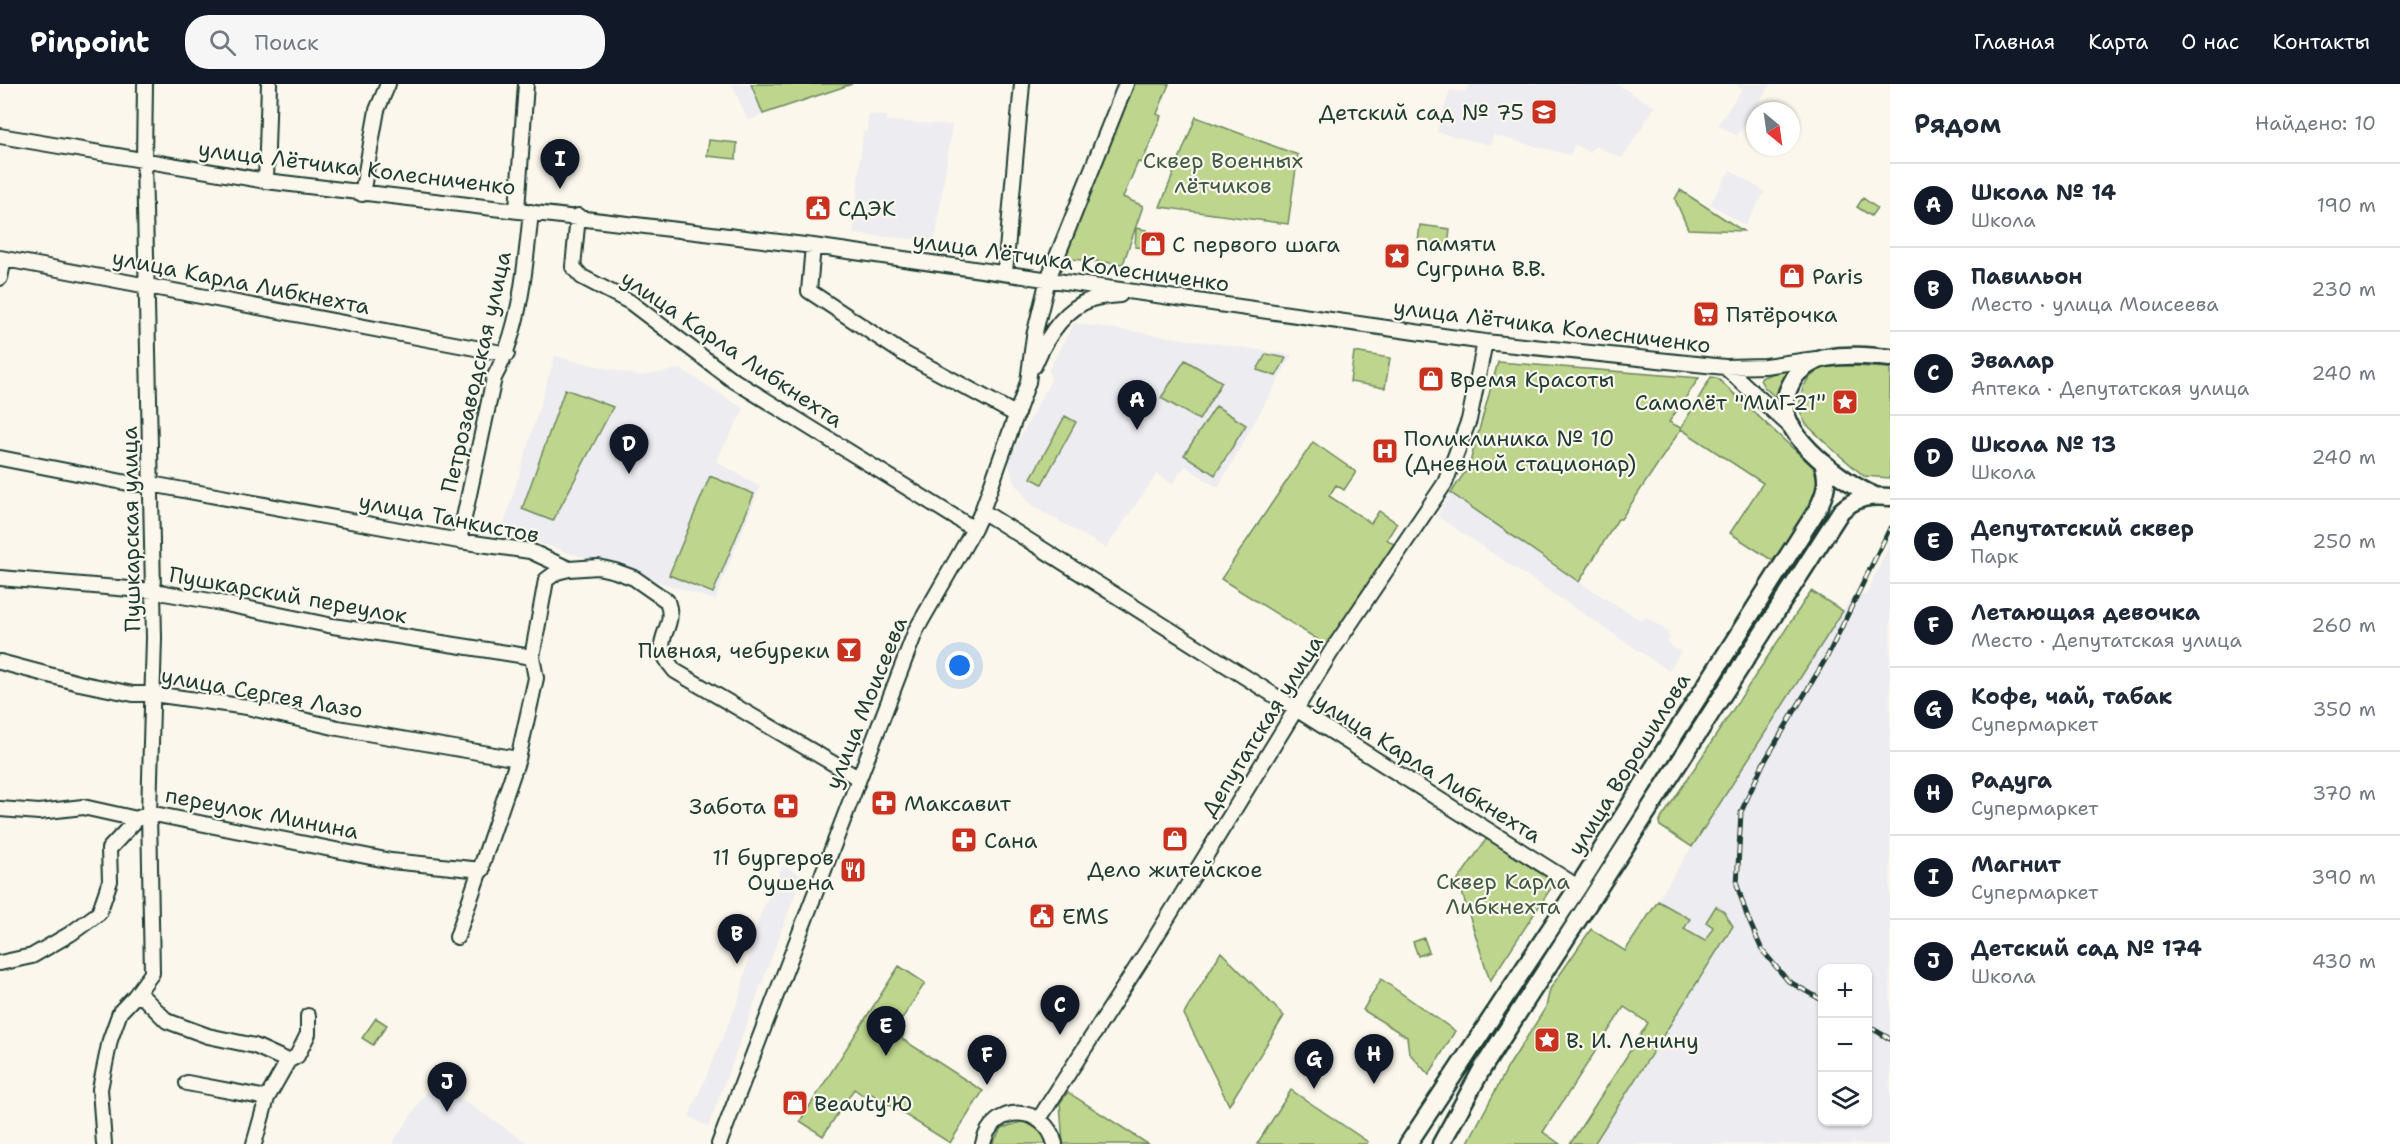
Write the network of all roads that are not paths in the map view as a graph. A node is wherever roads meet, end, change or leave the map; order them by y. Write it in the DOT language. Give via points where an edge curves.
graph roads {
  1 [pos="145,84"];
  2 [pos="269,84"];
  3 [pos="388,84"];
  4 [pos="526,84"];
  5 [pos="1022,84"];
  6 [pos="1126,84"];
  7 [pos="0,136"];
  8 [pos="144,160"];
  9 [pos="266,181"];
  10 [pos="362,194"];
  11 [pos="517,210"];
  12 [pos="531,212"];
  13 [pos="578,216"];
  14 [pos="813,246"];
  15 [pos="2,258"];
  16 [pos="1005,272"];
  17 [pos="0,278"];
  18 [pos="1048,279"];
  19 [pos="147,286"];
  20 [pos="1137,293"];
  21 [pos="1485,342"];
  22 [pos="507,354"];
  23 [pos="1824,358"];
  24 [pos="1890,358"];
  25 [pos="1725,367"];
  26 [pos="1028,381"];
  27 [pos="1017,415"];
  28 [pos="1793,429"];
  29 [pos="0,458"];
  30 [pos="1823,462"];
  31 [pos="152,484"];
  32 [pos="1873,495"];
  33 [pos="1890,497"];
  34 [pos="982,511"];
  35 [pos="974,530"];
  36 [pos="459,541"];
  37 [pos="569,569"];
  38 [pos="0,578"];
  39 [pos="153,591"];
  40 [pos="532,657"];
  41 [pos="0,662"];
  42 [pos="153,694"];
  43 [pos="1297,710"];
  44 [pos="518,759"];
  45 [pos="858,778"];
  46 [pos="0,809"];
  47 [pos="143,816"];
  48 [pos="482,870"];
  49 [pos="1578,887"];
  50 [pos="457,937"];
  51 [pos="0,963"];
  52 [pos="135,996"];
  53 [pos="308,1016"];
  54 [pos="288,1061"];
  55 [pos="187,1083"];
  56 [pos="267,1098"];
  57 [pos="1039,1119"];
  58 [pos="104,1144"];
  59 [pos="254,1144"];
  60 [pos="719,1144"];
  61 [pos="983,1144"];
  62 [pos="1055,1144"];
  63 [pos="1408,1144"];
  64 [pos="1441,1144"];
  1 -- 8 [label="street, Пушкарская улица"];
  2 -- 9 [label="street"];
  3 -- 10 [label="street" via="378,110"];
  4 -- 11 [label="street"];
  5 -- 16 [label="street"];
  6 -- 18 [label="street, улица Моисеева"];
  7 -- 8 [label="street, улица Лётчика Колесниченко"];
  8 -- 9 [label="street, улица Лётчика Колесниченко"];
  8 -- 19 [label="street, Пушкарская улица"];
  9 -- 10 [label="street, улица Лётчика Колесниченко"];
  10 -- 11 [label="street, улица Лётчика Колесниченко"];
  11 -- 12 [label="street, улица Лётчика Колесниченко"];
  12 -- 13 [label="street, улица Лётчика Колесниченко"];
  12 -- 22 [label="street, Петрозаводская улица" via="522,287"];
  13 -- 14 [label="street, улица Лётчика Колесниченко"];
  13 -- 35 [label="street, улица Карла Либкнехта" via="573,267 582,277 630,302 730,378"];
  14 -- 16 [label="street, улица Лётчика Колесниченко"];
  14 -- 27 [label="street" via="809,291 902,352"];
  15 -- 17 [label="street, улица Карла Либкнехта"];
  15 -- 19 [label="street, улица Карла Либкнехта"];
  16 -- 18 [label="street, улица Лётчика Колесниченко"];
  18 -- 20 [label="street, улица Лётчика Колесниченко"];
  18 -- 26 [label="street, улица Моисеева"];
  19 -- 22 [label="street, улица Карла Либкнехта"];
  19 -- 31 [label="street, Пушкарская улица"];
  20 -- 21 [label="street, улица Лётчика Колесниченко"];
  20 -- 26 [label="street" via="1091,299 1075,308 1051,334"];
  21 -- 25 [label="street, улица Лётчика Колесниченко"];
  21 -- 43 [label="street, Депутатская улица" via="1469,420 1445,483 1331,652"];
  22 -- 36 [label="street, Петрозаводская улица" via="494,378"];
  23 -- 24 [label="main road, улица Ворошилова"];
  23 -- 25 [label="street"];
  23 -- 28 [label="main road, улица Ворошилова" via="1795,376 1788,389 1786,414"];
  25 -- 28 [label="street, улица Лётчика Колесниченко"];
  26 -- 27 [label="street, улица Моисеева"];
  27 -- 34 [label="street, улица Моисеева"];
  28 -- 30 [label="main road, улица Ворошилова"];
  29 -- 31 [label="street, улица Танкистов" via="133,484"];
  30 -- 32 [label="main road, улица Ворошилова" via="1845,482"];
  30 -- 49 [label="main road, улица Ворошилова" via="1827,489 1817,510"];
  31 -- 36 [label="street, улица Танкистов"];
  31 -- 39 [label="street, Пушкарская улица"];
  32 -- 33 [label="main road, улица Ворошилова"];
  32 -- 64 [label="main road, улица Ворошилова" via="1849,503 1841,511 1482,1069"];
  34 -- 35 [label="street, улица Моисеева"];
  34 -- 43 [label="street, улица Карла Либкнехта"];
  35 -- 45 [label="street, улица Моисеева" via="916,630"];
  36 -- 37 [label="street, улица Танкистов" via="530,552"];
  37 -- 40 [label="street" via="546,580"];
  37 -- 45 [label="street, улица Танкистов" via="598,567 634,578 651,589 670,609 661,642 663,657 675,671"];
  38 -- 39 [label="street, Пушкарский переулок"];
  39 -- 40 [label="street, Пушкарский переулок" via="333,626"];
  39 -- 42 [label="street, Пушкарская улица"];
  40 -- 44 [label="street" via="536,678"];
  41 -- 42 [label="street, улица Сергея Лазо" via="133,694"];
  42 -- 44 [label="street, улица Сергея Лазо" via="247,707 338,728"];
  42 -- 47 [label="street, Пушкарская улица"];
  43 -- 49 [label="street, улица Карла Либкнехта"];
  43 -- 57 [label="street, Депутатская улица"];
  44 -- 48 [label="street"];
  45 -- 60 [label="street, улица Моисеева"];
  46 -- 47 [label="street, переулок Минина" via="39,813 83,807"];
  47 -- 48 [label="street, переулок Минина" via="201,821 392,861"];
  47 -- 51 [label="street" via="109,849 110,881 99,913 32,956"];
  47 -- 52 [label="street, Пушкарская улица" via="152,973"];
  48 -- 50 [label="street"];
  49 -- 63 [label="main road, улица Ворошилова"];
  52 -- 54 [label="street" via="144,998 167,1021 208,1036 255,1046"];
  52 -- 58 [label="street" via="120,1012 110,1040 100,1089"];
  53 -- 54 [label="street" via="308,1034 297,1056"];
  54 -- 56 [label="street"];
  55 -- 56 [label="street"];
  56 -- 59 [label="street"];
  57 -- 61 [label="street" via="1027,1114 1005,1116 988,1130"];
  57 -- 62 [label="street"];
}
